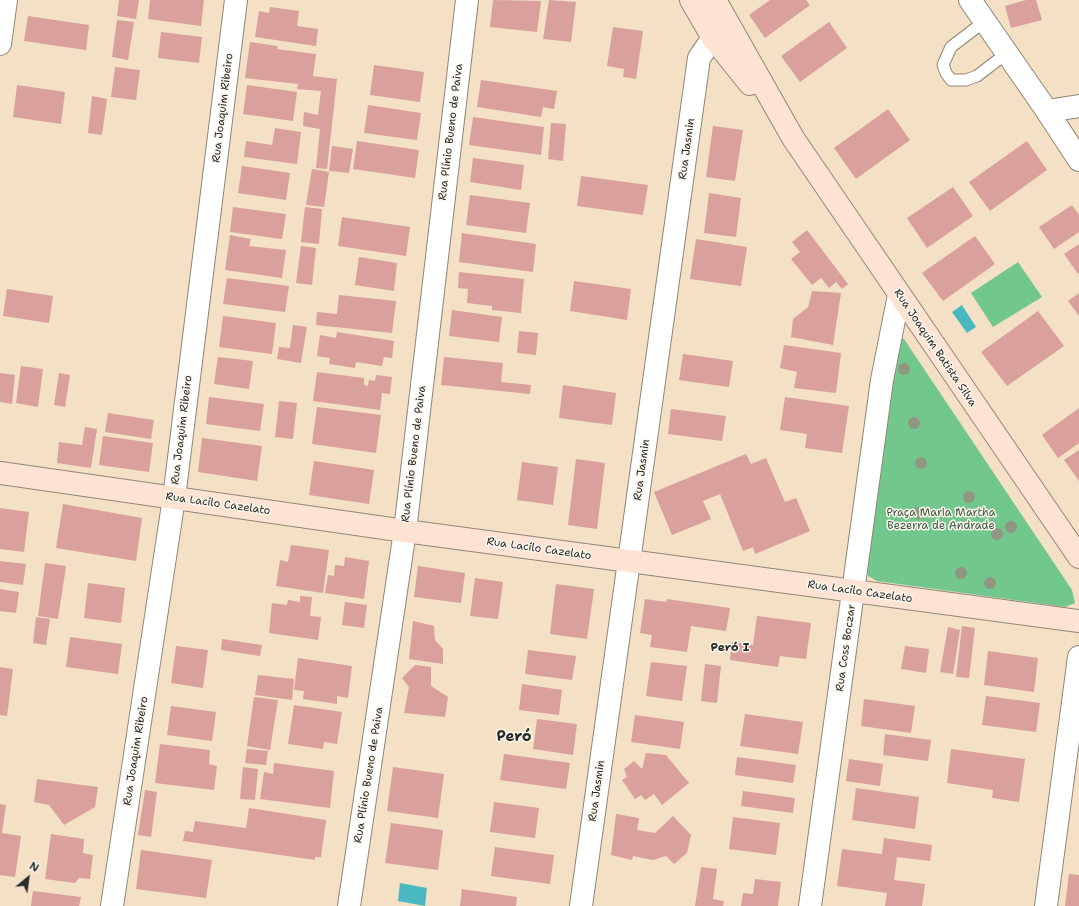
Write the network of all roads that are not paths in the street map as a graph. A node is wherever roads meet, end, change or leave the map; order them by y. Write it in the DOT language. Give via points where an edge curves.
graph roads {
  1 [pos="6,0"];
  2 [pos="236,0"];
  3 [pos="467,0"];
  4 [pos="691,0"];
  5 [pos="716,0"];
  6 [pos="970,0"];
  7 [pos="985,21"];
  8 [pos="714,38"];
  9 [pos="0,44"];
  10 [pos="1007,53"];
  11 [pos="1079,106"];
  12 [pos="1047,111"];
  13 [pos="793,138"];
  14 [pos="1079,160"];
  15 [pos="898,295"];
  16 [pos="0,473"];
  17 [pos="174,498"];
  18 [pos="405,531"];
  19 [pos="1079,557"];
  20 [pos="630,561"];
  21 [pos="854,592"];
  22 [pos="1079,621"];
  23 [pos="1079,657"];
  24 [pos="112,906"];
  25 [pos="349,906"];
  26 [pos="581,906"];
  27 [pos="810,906"];
  28 [pos="1046,906"];
  1 -- 9 [label="street"];
  2 -- 17 [label="street, Rua Joaquim Ribeiro"];
  3 -- 18 [label="street, Rua Plínio Bueno de Paiva"];
  4 -- 8 [label="street, Rua Joaquim Batista Silva"];
  5 -- 13 [label="street, Rua Joaquim Batista Silva"];
  6 -- 7 [label="street"];
  7 -- 10 [label="street"];
  7 -- 10 [label="lane" via="951,48 943,65 951,80 966,80 977,76"];
  8 -- 13 [label="street, Rua Joaquim Batista Silva"];
  8 -- 20 [label="street, Rua Jasmin" via="699,58"];
  10 -- 12 [label="street"];
  11 -- 12 [label="street"];
  12 -- 14 [label="street"];
  13 -- 15 [label="street, Rua Joaquim Batista Silva"];
  15 -- 19 [label="street, Rua Joaquim Batista Silva"];
  15 -- 21 [label="street, Rua Coss Boczar" via="882,380"];
  16 -- 17 [label="street, Rua Lacílo Cazelato"];
  17 -- 18 [label="street, Rua Lacílo Cazelato"];
  17 -- 24 [label="street, Rua Joaquim Ribeiro"];
  18 -- 20 [label="street, Rua Lacílo Cazelato"];
  18 -- 25 [label="street, Rua Plínio Bueno de Paiva"];
  20 -- 21 [label="street, Rua Lacílo Cazelato"];
  20 -- 26 [label="street, Rua Jasmin"];
  21 -- 22 [label="street, Rua Lacílo Cazelato"];
  21 -- 27 [label="street, Rua Coss Boczar"];
  23 -- 28 [label="street"];
}
